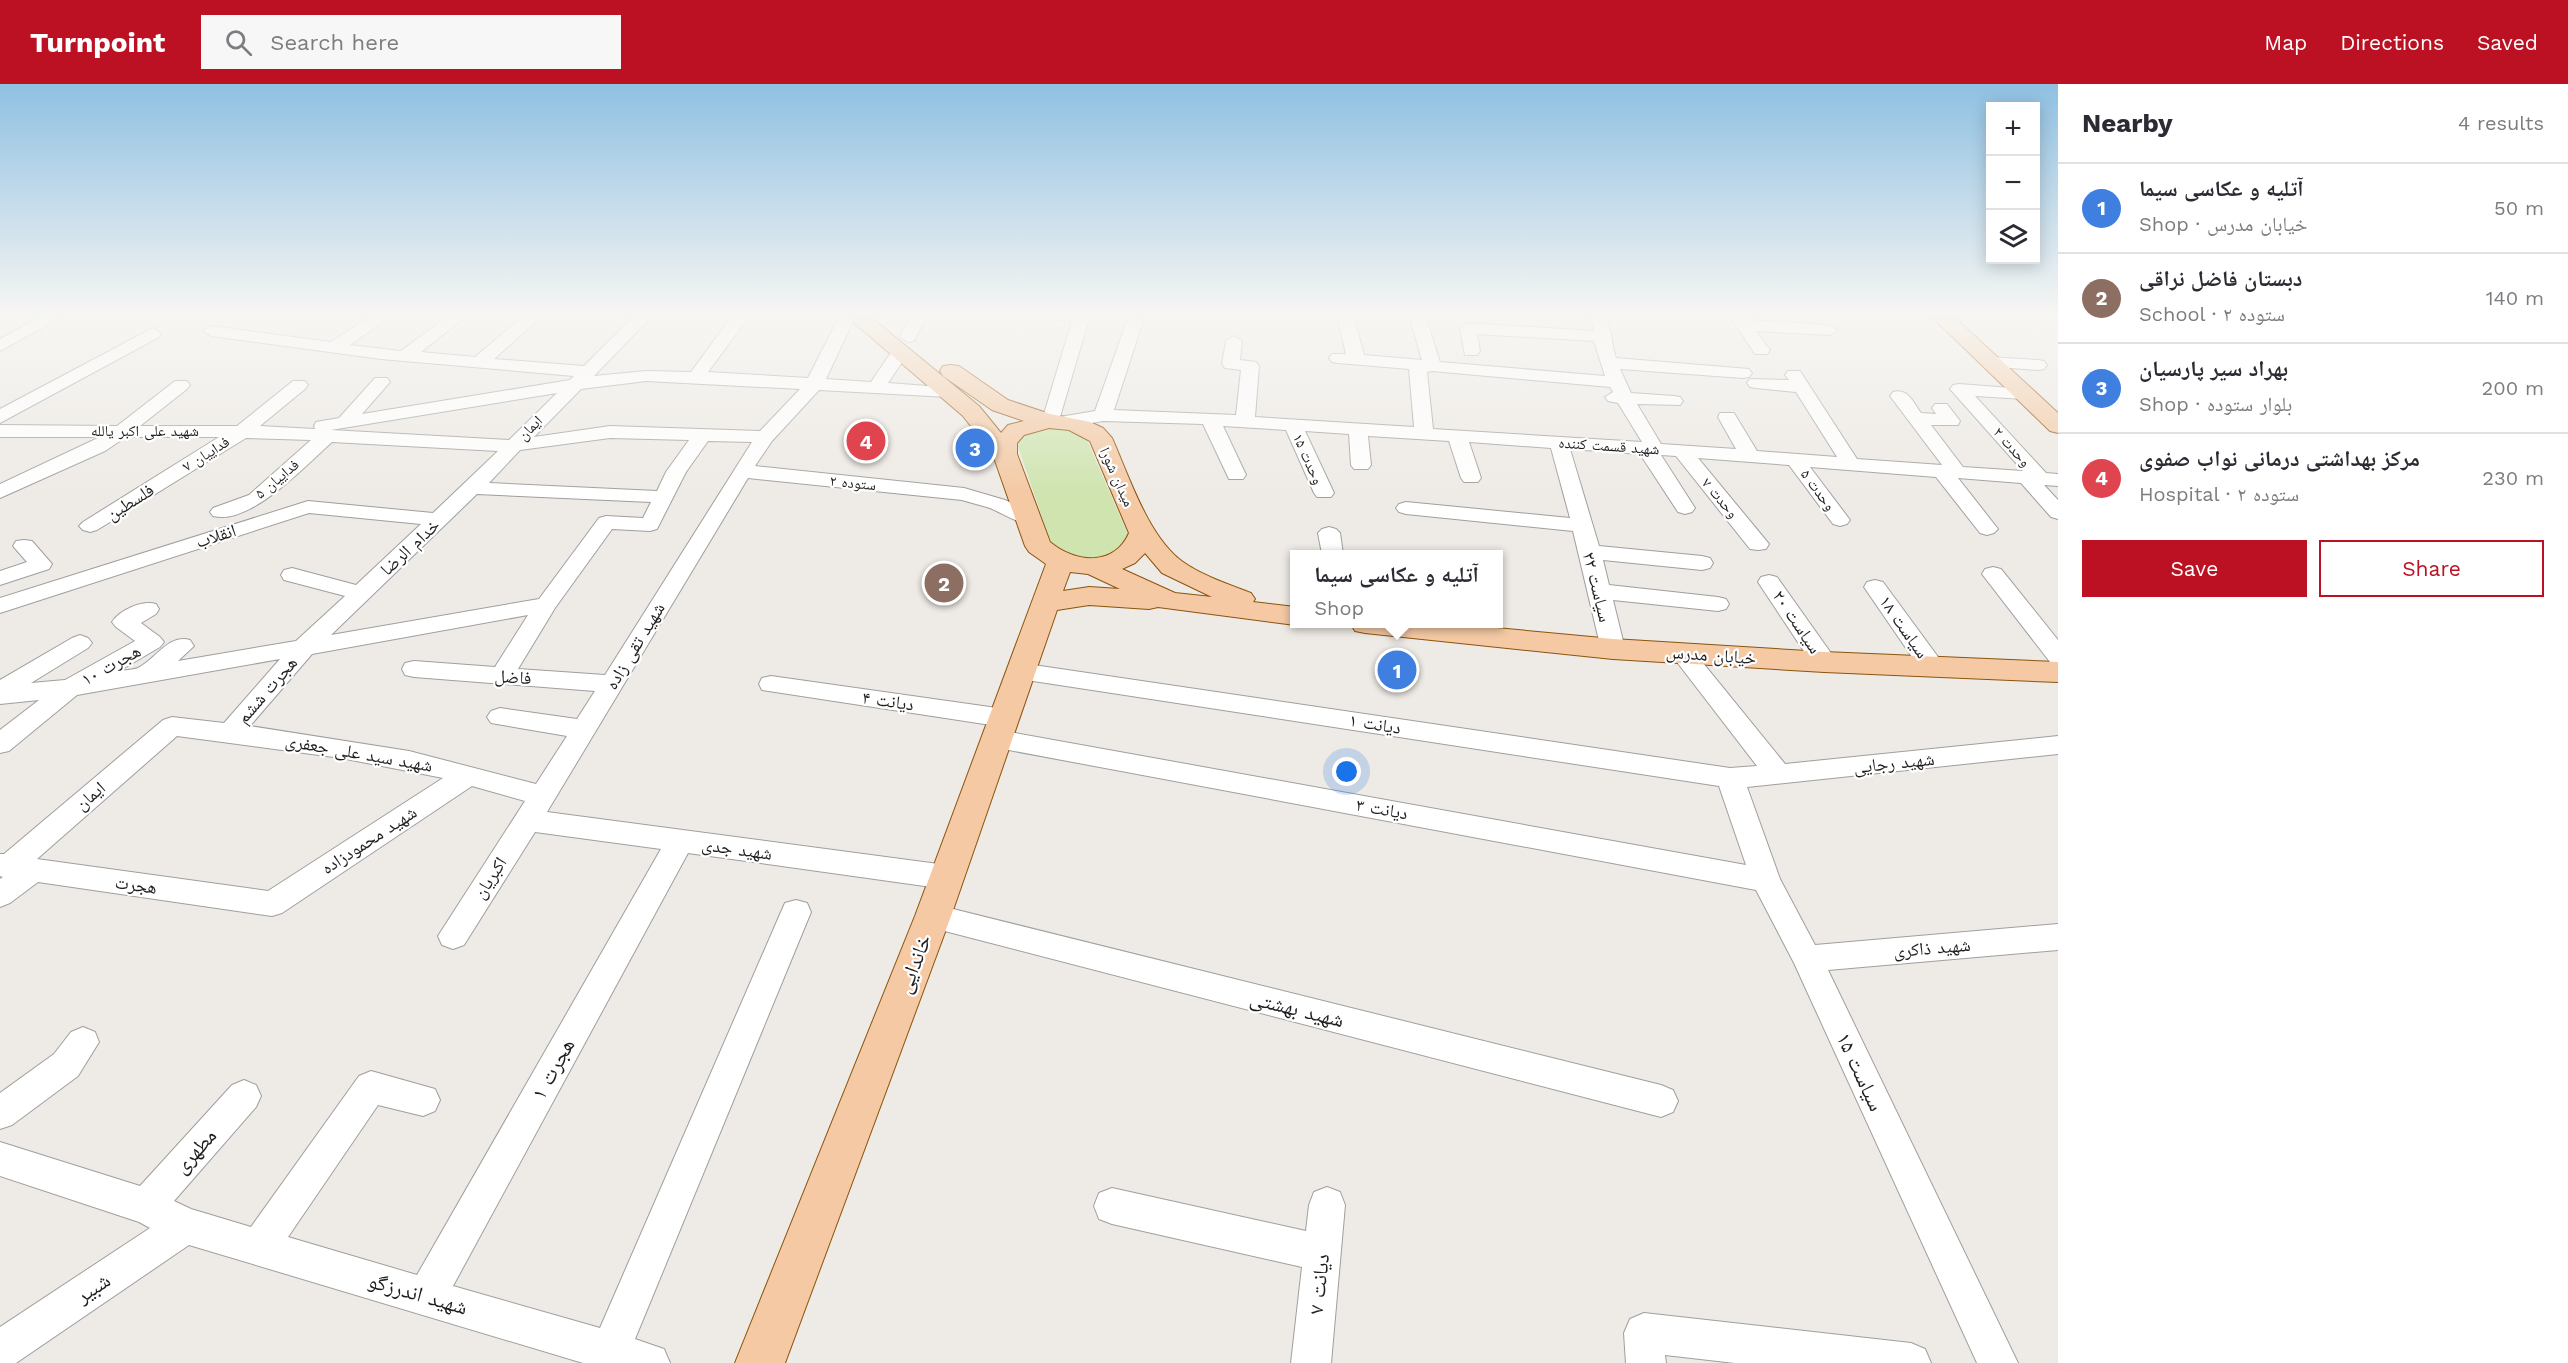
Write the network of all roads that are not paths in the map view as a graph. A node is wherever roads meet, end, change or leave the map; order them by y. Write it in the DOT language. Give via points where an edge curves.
graph roads {
  1 [pos="77,375"];
  2 [pos="585,375"];
  3 [pos="819,375"];
  4 [pos="884,375"];
  5 [pos="932,375"];
  6 [pos="953,375"];
  7 [pos="1065,375"];
  8 [pos="1117,375"];
  9 [pos="1249,375"];
  10 [pos="1419,375"];
  11 [pos="1533,375"];
  12 [pos="1614,375"];
  13 [pos="1719,375"];
  14 [pos="2003,375"];
  15 [pos="696,377"];
  16 [pos="381,382"];
  17 [pos="1617,382"];
  18 [pos="815,383"];
  19 [pos="181,385"];
  20 [pos="299,385"];
  21 [pos="573,385"];
  22 [pos="876,387"];
  23 [pos="1545,391"];
  24 [pos="948,392"];
  25 [pos="2024,394"];
  26 [pos="1899,396"];
  27 [pos="1627,399"];
  28 [pos="1674,401"];
  29 [pos="1941,408"];
  30 [pos="1103,416"];
  31 [pos="1160,416"];
  32 [pos="0,417"];
  33 [pos="1727,417"];
  34 [pos="1916,418"];
  35 [pos="1210,419"];
  36 [pos="2054,419"];
  37 [pos="1056,421"];
  38 [pos="1245,421"];
  39 [pos="346,422"];
  40 [pos="1293,425"];
  41 [pos="1358,429"];
  42 [pos="122,431"];
  43 [pos="243,431"];
  44 [pos="0,432"];
  45 [pos="291,432"];
  46 [pos="703,434"];
  47 [pos="1424,434"];
  48 [pos="327,436"];
  49 [pos="1457,436"];
  50 [pos="765,437"];
  51 [pos="1559,443"];
  52 [pos="513,446"];
  53 [pos="1651,449"];
  54 [pos="1106,451"];
  55 [pos="1682,451"];
  56 [pos="1750,456"];
  57 [pos="1795,460"];
  58 [pos="1008,462"];
  59 [pos="1851,464"];
  60 [pos="1360,465"];
  61 [pos="742,471"];
  62 [pos="1950,471"];
  63 [pos="1236,475"];
  64 [pos="170,477"];
  65 [pos="1472,478"];
  66 [pos="2041,478"];
  67 [pos="472,488"];
  68 [pos="0,492"];
  69 [pos="1324,493"];
  70 [pos="964,494"];
  71 [pos="664,497"];
  72 [pos="1406,508"];
  73 [pos="1685,508"];
  74 [pos="220,512"];
  75 [pos="2058,513"];
  76 [pos="1028,518"];
  77 [pos="438,519"];
  78 [pos="1840,520"];
  79 [pos="1581,525"];
  80 [pos="90,526"];
  81 [pos="1987,529"];
  82 [pos="1143,533"];
  83 [pos="1329,533"];
  84 [pos="1758,544"];
  85 [pos="24,546"];
  86 [pos="1333,550"];
  87 [pos="1590,552"];
  88 [pos="1702,563"];
  89 [pos="1076,564"];
  90 [pos="1993,574"];
  91 [pos="292,575"];
  92 [pos="0,578"];
  93 [pos="1769,582"];
  94 [pos="1875,587"];
  95 [pos="1599,591"];
  96 [pos="361,592"];
  97 [pos="1168,601"];
  98 [pos="1045,603"];
  99 [pos="1718,604"];
  100 [pos="546,605"];
  101 [pos="0,606"];
  102 [pos="148,609"];
  103 [pos="1288,616"];
  104 [pos="1405,628"];
  105 [pos="80,643"];
  106 [pos="182,646"];
  107 [pos="305,646"];
  108 [pos="1612,649"];
  109 [pos="1682,653"];
  110 [pos="2058,656"];
  111 [pos="1824,662"];
  112 [pos="1932,667"];
  113 [pos="414,669"];
  114 [pos="1020,671"];
  115 [pos="2058,672"];
  116 [pos="145,674"];
  117 [pos="501,676"];
  118 [pos="612,684"];
  119 [pos="771,684"];
  120 [pos="70,688"];
  121 [pos="0,691"];
  122 [pos="0,695"];
  123 [pos="501,717"];
  124 [pos="172,726"];
  125 [pos="1001,728"];
  126 [pos="584,729"];
  127 [pos="230,733"];
  128 [pos="0,744"];
  129 [pos="2058,745"];
  130 [pos="1778,775"];
  131 [pos="467,776"];
  132 [pos="1730,778"];
  133 [pos="543,796"];
  134 [pos="527,820"];
  135 [pos="680,841"];
  136 [pos="14,867"];
  137 [pos="946,877"];
  138 [pos="1766,879"];
  139 [pos="0,895"];
  140 [pos="272,904"];
  141 [pos="796,912"];
  142 [pos="933,916"];
  143 [pos="453,936"];
  144 [pos="2058,937"];
  145 [pos="1807,959"];
  146 [pos="83,1042"];
  147 [pos="244,1096"];
  148 [pos="423,1100"];
  149 [pos="1661,1101"];
  150 [pos="0,1113"];
  151 [pos="0,1159"];
  152 [pos="1326,1205"];
  153 [pos="146,1206"];
  154 [pos="1112,1206"];
  155 [pos="185,1226"];
  156 [pos="259,1247"];
  157 [pos="1322,1253"];
  158 [pos="427,1296"];
  159 [pos="0,1350"];
  160 [pos="610,1351"];
  161 [pos="650,1363"];
  162 [pos="760,1363"];
  163 [pos="1311,1363"];
  164 [pos="1646,1363"];
  165 [pos="1911,1363"];
  166 [pos="1998,1363"];
  1 -- 32 [label="street"];
  2 -- 21 [label="street, ایمان"];
  3 -- 18 [label="street, شهید تقی زاده"];
  4 -- 22 [label="street"];
  5 -- 24 [label="main road"];
  6 -- 37 [label="main road, میدان شورا" via="1000,405"];
  7 -- 37 [label="street" via="1053,414"];
  8 -- 30 [label="street"];
  9 -- 38 [label="street"];
  10 -- 47 [label="street"];
  11 -- 17 [label="street"];
  12 -- 17 [label="street"];
  13 -- 59 [label="street" via="1798,381"];
  14 -- 25 [label="main road"];
  15 -- 18 [label="street"];
  15 -- 21 [label="street" via="628,377"];
  16 -- 39 [label="street"];
  17 -- 27 [label="street"];
  18 -- 22 [label="street"];
  18 -- 50 [label="street, شهید تقی زاده"];
  19 -- 42 [label="street"];
  20 -- 43 [label="street, فداییان ۷"];
  21 -- 39 [label="street"];
  21 -- 52 [label="street, ایمان"];
  22 -- 24 [label="street"];
  23 -- 27 [label="street"];
  24 -- 58 [label="main road" via="971,411"];
  25 -- 36 [label="main road"];
  25 -- 66 [label="street, وحدت ۲" via="1959,389"];
  26 -- 34 [label="street"];
  27 -- 28 [label="street"];
  27 -- 53 [label="street"];
  29 -- 34 [label="street" via="1951,421"];
  30 -- 31 [label="street, شهید قسمت کننده"];
  30 -- 37 [label="street, شهید قسمت کننده"];
  31 -- 35 [label="street, شهید قسمت کننده"];
  31 -- 54 [label="street" via="1120,428"];
  33 -- 56 [label="street"];
  34 -- 62 [label="street"];
  35 -- 38 [label="street, شهید قسمت کننده"];
  35 -- 63 [label="street"];
  37 -- 54 [label="main road, میدان شورا" via="1094,432"];
  37 -- 58 [label="main road" via="1016,430 1005,442"];
  38 -- 40 [label="street, شهید قسمت کننده"];
  39 -- 45 [label="street"];
  40 -- 41 [label="street, شهید قسمت کننده"];
  40 -- 69 [label="street, وحدت ۱۵"];
  41 -- 47 [label="street, شهید قسمت کننده"];
  41 -- 60 [label="street"];
  42 -- 43 [label="street, شهید علی اکبر یالله"];
  42 -- 44 [label="street, شهید علی اکبر یالله"];
  42 -- 68 [label="street" via="98,447"];
  43 -- 45 [label="street, شهید علی اکبر یالله"];
  43 -- 64 [label="street, فداییان ۷"];
  45 -- 48 [label="street"];
  46 -- 50 [label="street"];
  46 -- 52 [label="street" via="610,432"];
  46 -- 71 [label="street"];
  47 -- 49 [label="street, شهید قسمت کننده"];
  48 -- 52 [label="street"];
  48 -- 74 [label="street, فداییان ۵" via="256,499"];
  49 -- 51 [label="street, شهید قسمت کننده"];
  49 -- 65 [label="street"];
  50 -- 61 [label="street, شهید تقی زاده"];
  51 -- 53 [label="street, شهید قسمت کننده"];
  51 -- 79 [label="street, سیاست ۲۲"];
  52 -- 67 [label="street, خدام الرضا"];
  53 -- 55 [label="street, شهید قسمت کننده"];
  53 -- 73 [label="street"];
  54 -- 82 [label="main road, میدان شورا"];
  55 -- 56 [label="street, شهید قسمت کننده"];
  55 -- 84 [label="street, وحدت ۷"];
  56 -- 57 [label="street, شهید قسمت کننده"];
  57 -- 59 [label="street, شهید قسمت کننده"];
  57 -- 78 [label="street, وحدت ۵"];
  58 -- 70 [label="street" via="1006,477 990,487"];
  58 -- 76 [label="main road"];
  59 -- 62 [label="street, شهید قسمت کننده"];
  61 -- 70 [label="street, ستوده ۲"];
  61 -- 118 [label="street, شهید تقی زاده"];
  62 -- 66 [label="street, شهید قسمت کننده"];
  62 -- 81 [label="street"];
  64 -- 80 [label="street, فلسطین"];
  66 -- 75 [label="street, وحدت ۲"];
  67 -- 71 [label="street"];
  67 -- 77 [label="street, خدام الرضا"];
  70 -- 76 [label="street"];
  71 -- 100 [label="street" via="650,525 606,522"];
  72 -- 79 [label="street"];
  76 -- 89 [label="main road" via="1038,546 1049,556"];
  77 -- 96 [label="street, خدام الرضا"];
  77 -- 101 [label="street, انقلاب" via="308,507"];
  79 -- 87 [label="street, سیاست ۲۲"];
  82 -- 89 [label="main road" via="1133,553 1108,565"];
  82 -- 103 [label="main road, میدان شورا" via="1173,567"];
  83 -- 86 [label="street"];
  85 -- 92 [label="street" via="41,564"];
  87 -- 88 [label="street"];
  87 -- 95 [label="street, سیاست ۲۲"];
  89 -- 97 [label="main road"];
  89 -- 98 [label="main road, خاندایی"];
  90 -- 110 [label="street"];
  91 -- 96 [label="street"];
  93 -- 111 [label="street, سیاست ۲۰"];
  94 -- 112 [label="street, سیاست ۱۸"];
  95 -- 99 [label="street"];
  95 -- 108 [label="street, سیاست ۲۲"];
  96 -- 107 [label="street, خدام الرضا"];
  97 -- 98 [label="main road" via="1089,596"];
  97 -- 103 [label="main road"];
  98 -- 114 [label="main road, خاندایی"];
  100 -- 107 [label="street"];
  100 -- 117 [label="street"];
  102 -- 120 [label="street, هجرت ۱۰" via="124,622 152,642"];
  104 -- 108 [label="main road, خیابان مدرس"];
  105 -- 121 [label="street"];
  106 -- 116 [label="street"];
  107 -- 116 [label="street"];
  107 -- 127 [label="street, هجرت ششم"];
  108 -- 109 [label="main road, خیابان مدرس"];
  109 -- 111 [label="main road, خیابان مدرس"];
  109 -- 130 [label="street"];
  111 -- 112 [label="main road, خیابان مدرس"];
  112 -- 115 [label="main road, خیابان مدرس"];
  113 -- 117 [label="street, فاضل"];
  114 -- 125 [label="main road, خاندایی"];
  114 -- 132 [label="street, دیانت ۱"];
  116 -- 120 [label="street"];
  117 -- 118 [label="street, فاضل"];
  118 -- 126 [label="street, شهید تقی زاده"];
  119 -- 125 [label="street, دیانت ۴"];
  120 -- 122 [label="street"];
  120 -- 128 [label="street"];
  123 -- 126 [label="street"];
  124 -- 127 [label="street, شهید سید علی جعفری"];
  124 -- 136 [label="street, ایمان"];
  125 -- 137 [label="main road, خاندایی"];
  125 -- 138 [label="street, دیانت ۳"];
  126 -- 133 [label="street, شهید تقی زاده"];
  127 -- 131 [label="street, شهید سید علی جعفری" via="379,756"];
  129 -- 130 [label="street, شهید رجایی"];
  130 -- 132 [label="street, شهید رجایی"];
  131 -- 133 [label="street, شهید سید علی جعفری"];
  131 -- 140 [label="street, شهید محمودزاده"];
  132 -- 138 [label="street, سیاست ۱۵"];
  133 -- 134 [label="street, شهید تقی زاده"];
  134 -- 135 [label="street, شهید جدی"];
  134 -- 143 [label="street, اکبریان"];
  135 -- 137 [label="street, شهید جدی"];
  135 -- 158 [label="street, هجرت ۱"];
  136 -- 139 [label="street, ایمان"];
  136 -- 140 [label="street, هجرت"];
  137 -- 142 [label="main road, خاندایی"];
  138 -- 145 [label="street, سیاست ۱۵"];
  141 -- 160 [label="street"];
  142 -- 149 [label="street, شهید بهشتی"];
  142 -- 162 [label="main road, خاندایی"];
  144 -- 145 [label="street, شهید ذاکری"];
  145 -- 166 [label="street, سیاست ۱۵"];
  146 -- 150 [label="street" via="66,1065"];
  147 -- 153 [label="street, مطهری"];
  148 -- 156 [label="street" via="370,1087"];
  151 -- 153 [label="street, شهید اندرزگو"];
  152 -- 157 [label="street, دیانت ۷"];
  153 -- 155 [label="street, شهید اندرزگو"];
  154 -- 157 [label="street"];
  155 -- 156 [label="street, شهید اندرزگو"];
  155 -- 159 [label="street, شبیر"];
  156 -- 158 [label="street, شهید اندرزگو"];
  157 -- 163 [label="street, دیانت ۷"];
  158 -- 160 [label="street, شهید اندرزگو"];
  160 -- 161 [label="street, شهید اندرزگو"];
  164 -- 165 [label="street" via="1644,1333"];
}
